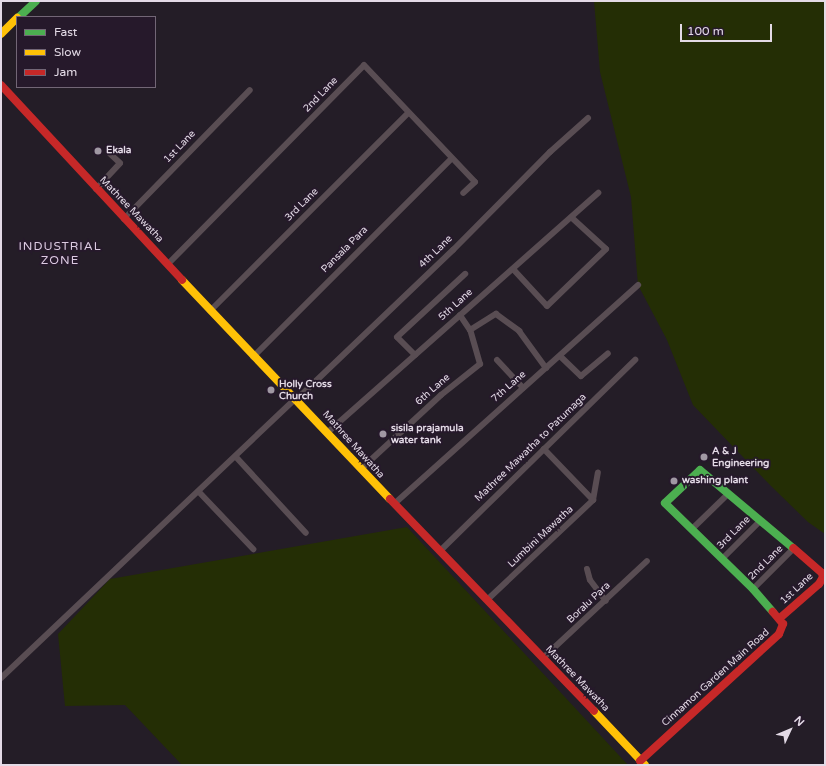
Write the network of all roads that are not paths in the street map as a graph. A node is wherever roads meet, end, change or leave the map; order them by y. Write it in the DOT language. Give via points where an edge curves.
graph roads {
  1 [pos="36,1"];
  2 [pos="20,16"];
  3 [pos="16,20"];
  4 [pos="1,34"];
  5 [pos="1,85"];
  6 [pos="250,90"];
  7 [pos="408,113"];
  8 [pos="588,118"];
  9 [pos="108,152"];
  10 [pos="452,158"];
  11 [pos="96,189"];
  12 [pos="463,193"];
  13 [pos="598,193"];
  14 [pos="571,216"];
  15 [pos="124,219"];
  16 [pos="168,264"];
  17 [pos="513,268"];
  18 [pos="465,274"];
  19 [pos="638,286"];
  20 [pos="210,311"];
  21 [pos="460,315"];
  22 [pos="470,330"];
  23 [pos="608,353"];
  24 [pos="415,355"];
  25 [pos="560,356"];
  26 [pos="253,357"];
  27 [pos="497,360"];
  28 [pos="635,360"];
  29 [pos="546,368"];
  30 [pos="523,388"];
  31 [pos="296,399"];
  32 [pos="328,432"];
  33 [pos="544,449"];
  34 [pos="236,457"];
  35 [pos="360,469"];
  36 [pos="598,472"];
  37 [pos="199,492"];
  38 [pos="728,494"];
  39 [pos="593,500"];
  40 [pos="394,504"];
  41 [pos="760,521"];
  42 [pos="692,529"];
  43 [pos="306,533"];
  44 [pos="253,549"];
  45 [pos="441,550"];
  46 [pos="792,550"];
  47 [pos="722,559"];
  48 [pos="647,561"];
  49 [pos="587,569"];
  50 [pos="753,589"];
  51 [pos="487,600"];
  52 [pos="606,601"];
  53 [pos="780,618"];
  54 [pos="543,658"];
  55 [pos="1,678"];
  56 [pos="642,763"];
  1 -- 2 [label="street"];
  3 -- 4 [label="street"];
  5 -- 11 [label="street, Mathree Mawatha"];
  6 -- 15 [label="street, 1st Lane"];
  7 -- 10 [label="street, 2nd Lane"];
  7 -- 16 [label="street, 2nd Lane" via="364,65"];
  7 -- 20 [label="street, 3rd Lane"];
  8 -- 31 [label="street, 4th Lane"];
  9 -- 11 [label="street" via="120,163"];
  10 -- 12 [label="street, 2nd Lane" via="475,182"];
  10 -- 26 [label="street, Pansala Para"];
  11 -- 15 [label="street, Mathree Mawatha"];
  13 -- 14 [label="street, 5th Lane"];
  14 -- 17 [label="street, 5th Lane"];
  14 -- 17 [label="street" via="606,249 547,306"];
  15 -- 16 [label="street, Mathree Mawatha"];
  16 -- 20 [label="street, Mathree Mawatha"];
  17 -- 21 [label="street, 5th Lane"];
  18 -- 24 [label="street" via="397,337"];
  19 -- 25 [label="street, 7th Lane"];
  20 -- 26 [label="street, Mathree Mawatha"];
  21 -- 22 [label="street, 6th Lane"];
  21 -- 24 [label="street, 5th Lane"];
  22 -- 29 [label="street" via="496,314 518,331"];
  22 -- 35 [label="street, 6th Lane" via="480,364 441,395"];
  23 -- 25 [label="street" via="581,376"];
  24 -- 32 [label="street, 5th Lane"];
  25 -- 29 [label="street, 7th Lane"];
  26 -- 31 [label="street, Mathree Mawatha"];
  27 -- 30 [label="street"];
  28 -- 33 [label="street, Mathree Mawatha to Patumaga"];
  29 -- 30 [label="street, 7th Lane"];
  30 -- 40 [label="street, 7th Lane"];
  31 -- 32 [label="street, Mathree Mawatha"];
  31 -- 34 [label="street, 4th Lane"];
  32 -- 35 [label="street, Mathree Mawatha"];
  33 -- 39 [label="street"];
  33 -- 45 [label="street, Mathree Mawatha to Patumaga"];
  34 -- 37 [label="street, 4th Lane"];
  34 -- 43 [label="street"];
  35 -- 40 [label="street, Mathree Mawatha"];
  36 -- 39 [label="street"];
  37 -- 44 [label="street"];
  37 -- 55 [label="street, 4th Lane"];
  38 -- 41 [label="street"];
  38 -- 42 [label="street"];
  38 -- 42 [label="street" via="703,470 698,471 666,503"];
  39 -- 51 [label="street, Lumbini Mawatha"];
  40 -- 45 [label="street, Mathree Mawatha"];
  41 -- 46 [label="street"];
  41 -- 47 [label="street, 3rd Lane"];
  42 -- 47 [label="street"];
  45 -- 51 [label="street, Mathree Mawatha"];
  46 -- 50 [label="street, 2nd Lane"];
  46 -- 53 [label="street, 1st Lane" via="822,573 823,577 819,584"];
  47 -- 50 [label="street"];
  48 -- 52 [label="street, Boralu Para"];
  49 -- 52 [label="street" via="590,580"];
  50 -- 53 [label="street"];
  51 -- 54 [label="street, Mathree Mawatha"];
  52 -- 54 [label="street, Boralu Para"];
  53 -- 56 [label="street, Cinnamon Garden Main Road" via="783,624 779,634"];
  54 -- 56 [label="street, Mathree Mawatha"];
}
